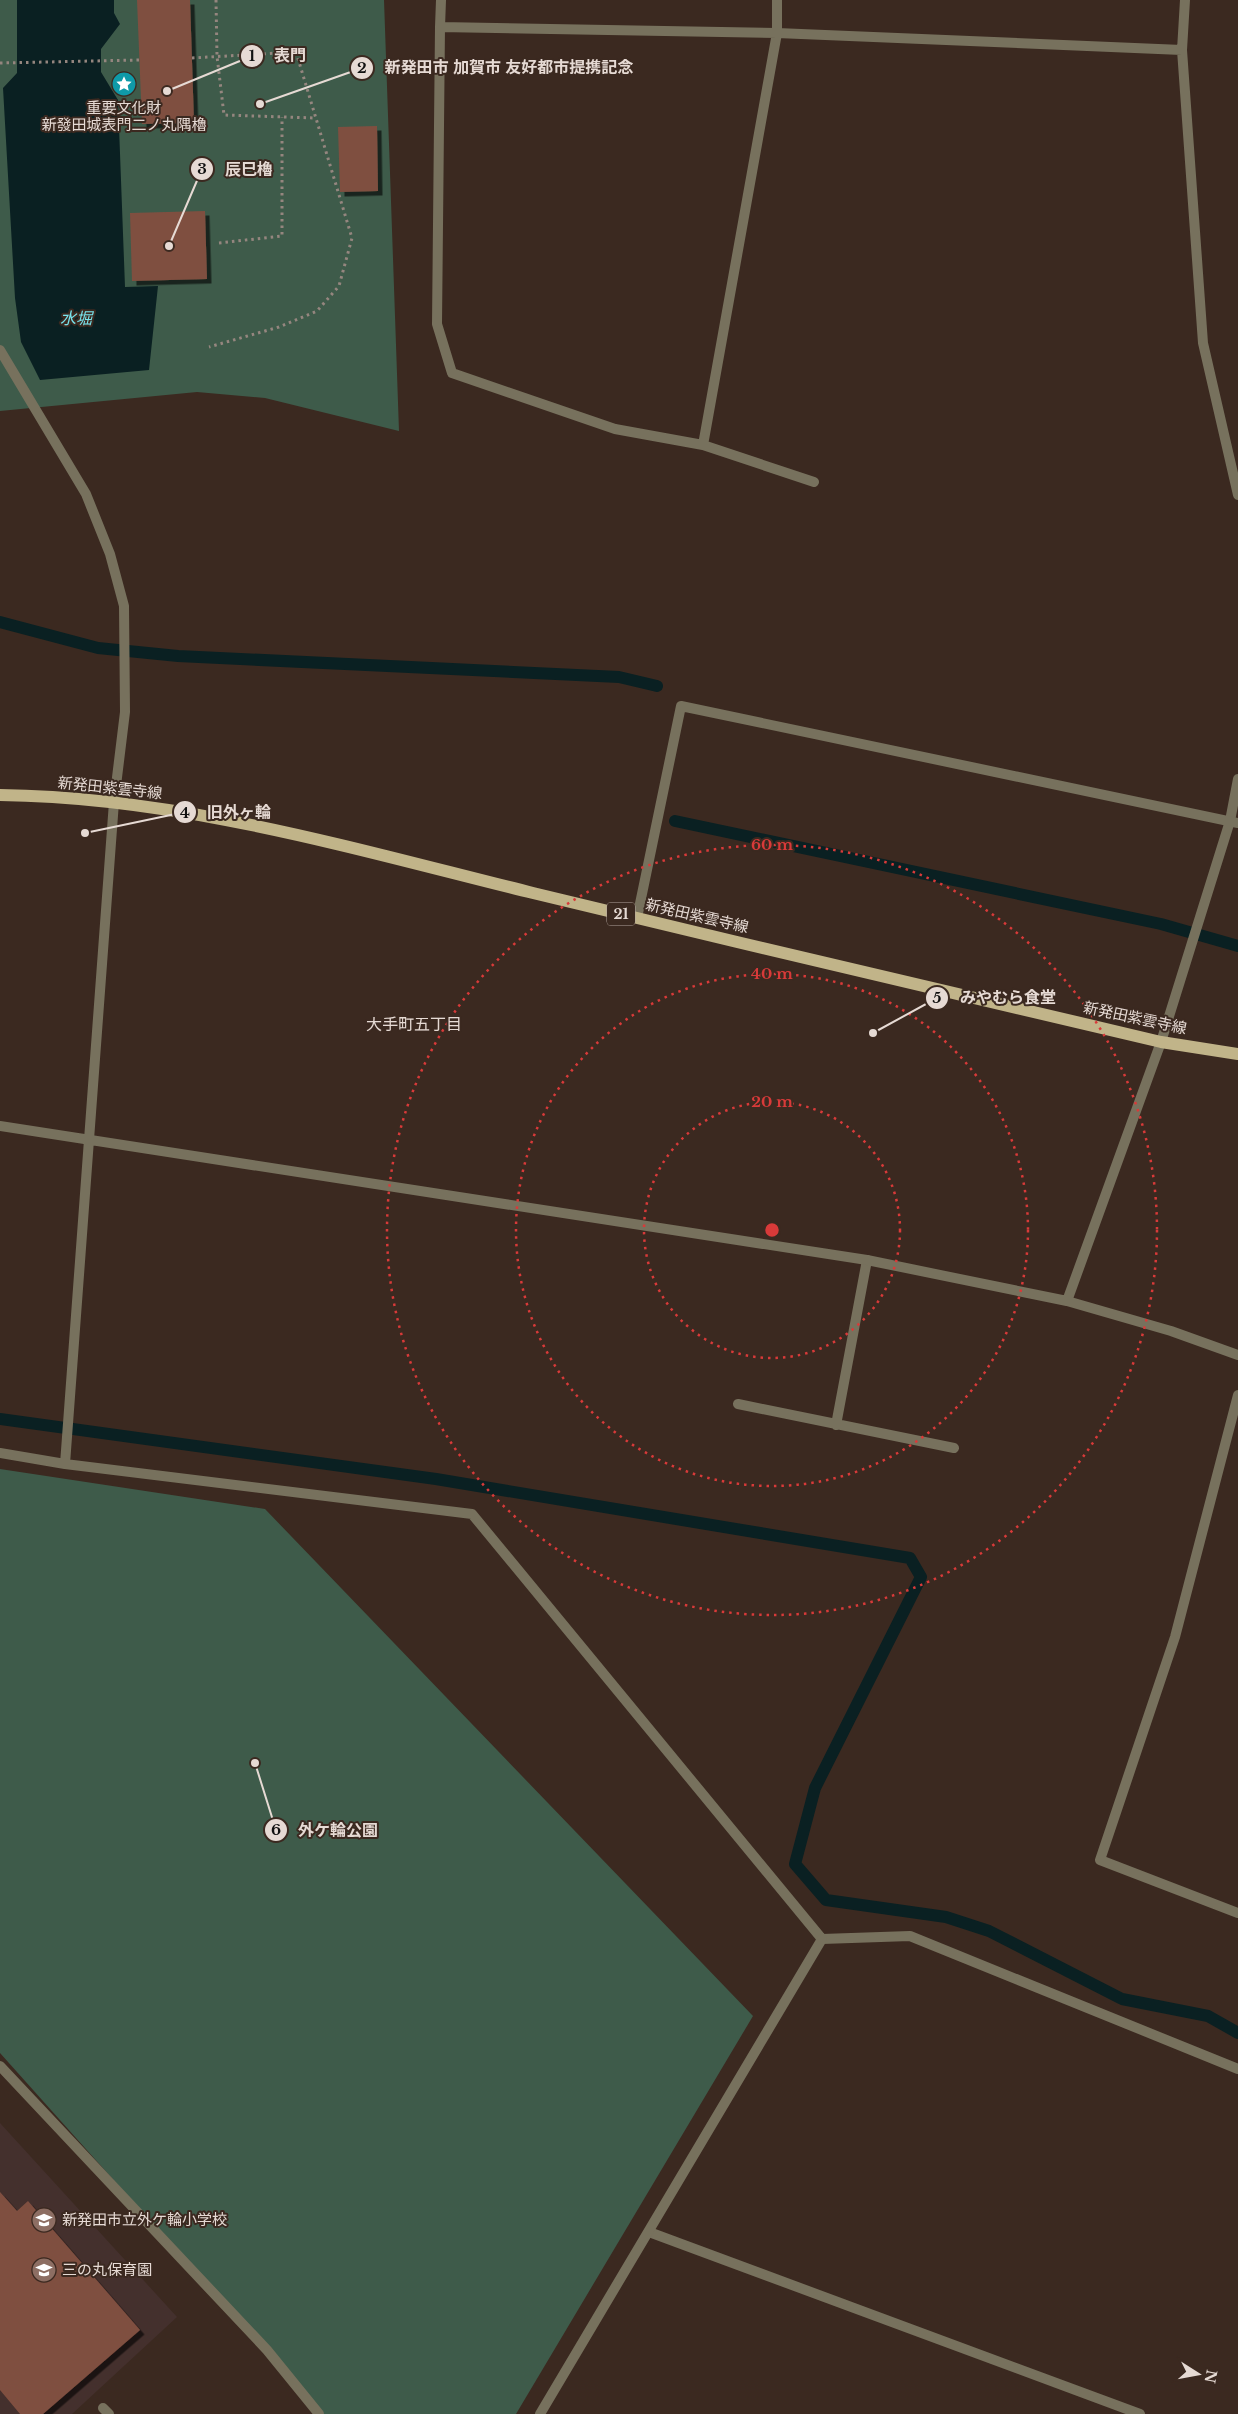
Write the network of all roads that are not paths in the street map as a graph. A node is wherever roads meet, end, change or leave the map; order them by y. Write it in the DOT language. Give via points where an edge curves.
graph roads {
  1 [pos="441,0"];
  2 [pos="777,0"];
  3 [pos="1185,0"];
  4 [pos="440,27"];
  5 [pos="777,33"];
  6 [pos="1182,50"];
  7 [pos="0,350"];
  8 [pos="704,445"];
  9 [pos="814,482"];
  10 [pos="1238,495"];
  11 [pos="1238,779"];
  12 [pos="0,795"];
  13 [pos="114,802"];
  14 [pos="1234,822"];
  15 [pos="638,918"];
  16 [pos="1160,1042"];
  17 [pos="1238,1054"];
  18 [pos="0,1126"];
  19 [pos="90,1140"];
  20 [pos="867,1260"];
  21 [pos="1067,1302"];
  22 [pos="1238,1355"];
  23 [pos="1238,1395"];
  24 [pos="738,1404"];
  25 [pos="836,1425"];
  26 [pos="954,1448"];
  27 [pos="0,1453"];
  28 [pos="65,1464"];
  29 [pos="1238,1913"];
  30 [pos="822,1939"];
  31 [pos="0,2066"];
  32 [pos="1238,2069"];
  33 [pos="649,2232"];
  34 [pos="319,2414"];
  35 [pos="540,2414"];
  36 [pos="1140,2414"];
  1 -- 4 [label="street"];
  2 -- 5 [label="street"];
  3 -- 6 [label="street"];
  4 -- 5 [label="street"];
  4 -- 8 [label="street" via="437,324 452,373 615,428"];
  5 -- 6 [label="street"];
  5 -- 8 [label="street"];
  6 -- 10 [label="street" via="1203,343"];
  7 -- 13 [label="street" via="86,494 110,554 124,606 125,712"];
  8 -- 9 [label="street"];
  11 -- 14 [label="street"];
  12 -- 13 [label="main road, 新発田紫雲寺線 / 21"];
  13 -- 15 [label="main road, 新発田紫雲寺線 / 21" via="271,829"];
  13 -- 19 [label="street"];
  14 -- 15 [label="street" via="681,706"];
  14 -- 16 [label="street"];
  15 -- 16 [label="main road, 新発田紫雲寺線 / 21"];
  16 -- 17 [label="main road, 新発田紫雲寺線 / 21"];
  16 -- 21 [label="street"];
  18 -- 19 [label="street"];
  19 -- 20 [label="street"];
  19 -- 28 [label="street"];
  20 -- 21 [label="street"];
  20 -- 25 [label="street"];
  21 -- 22 [label="street" via="1171,1331"];
  23 -- 29 [label="street" via="1175,1637 1100,1860"];
  24 -- 25 [label="street"];
  25 -- 26 [label="street"];
  27 -- 28 [label="street"];
  28 -- 30 [label="street" via="472,1514"];
  30 -- 32 [label="street" via="910,1936"];
  30 -- 33 [label="street"];
  31 -- 34 [label="street" via="267,2350"];
  33 -- 35 [label="street"];
  33 -- 36 [label="street"];
}
